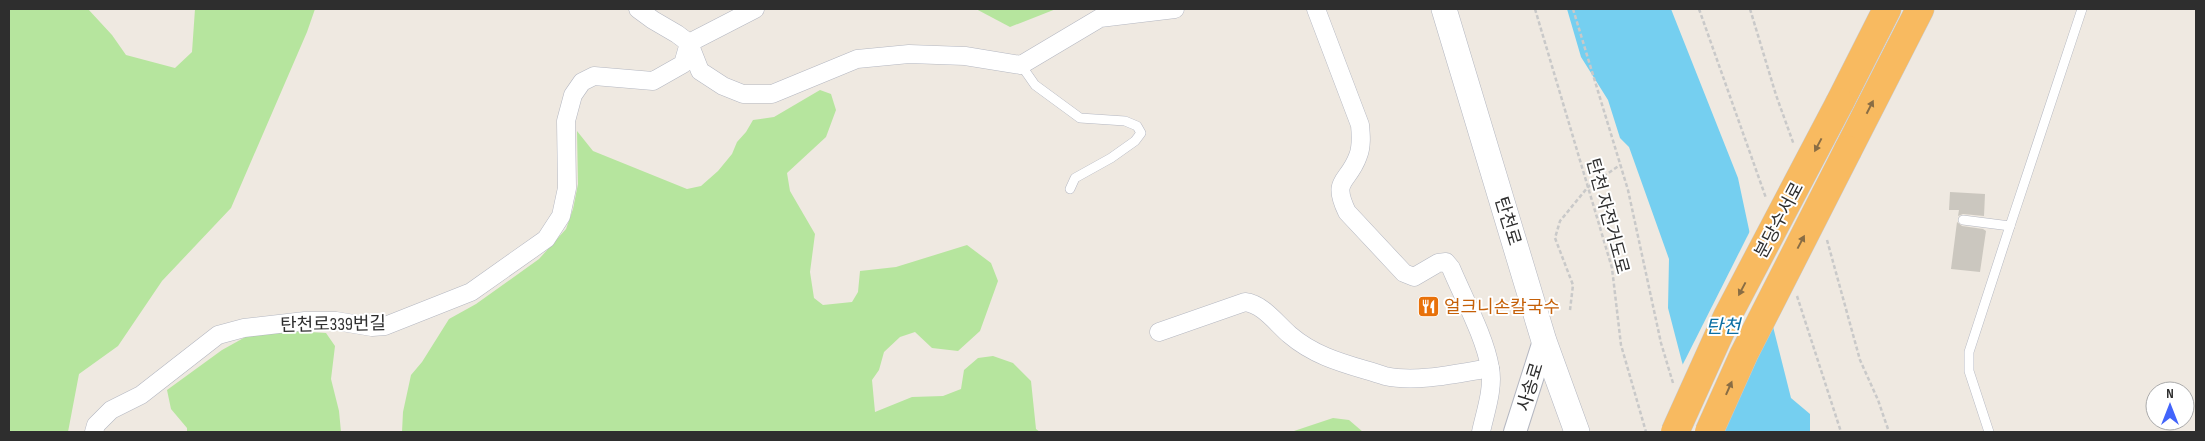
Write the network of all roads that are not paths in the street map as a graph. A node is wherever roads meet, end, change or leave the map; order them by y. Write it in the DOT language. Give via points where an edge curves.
graph roads {
  1 [pos="638,9"];
  2 [pos="755,9"];
  3 [pos="1175,9"];
  4 [pos="1316,9"];
  5 [pos="1444,9"];
  6 [pos="1886,9"];
  7 [pos="1920,9"];
  8 [pos="2082,9"];
  9 [pos="689,43"];
  10 [pos="1021,65"];
  11 [pos="1070,189"];
  12 [pos="1963,220"];
  13 [pos="2010,226"];
  14 [pos="1159,332"];
  15 [pos="1544,341"];
  16 [pos="1490,368"];
  17 [pos="94,432"];
  18 [pos="1481,432"];
  19 [pos="1515,432"];
  20 [pos="1577,432"];
  21 [pos="1675,432"];
  22 [pos="1709,432"];
  23 [pos="1989,432"];
  1 -- 9 [label="street"];
  2 -- 9 [label="street"];
  3 -- 10 [label="street" via="1100,18"];
  4 -- 16 [label="street" via="1360,125 1358,156 1340,185 1346,212 1404,273 1414,277 1438,262 1446,262 1463,295"];
  5 -- 15 [label="main road, 탄천로"];
  6 -- 21 [label="highway, 분당수서로, one-way, bridge" via="1727,317"];
  22 -- 7 [label="highway, 분당수서로, one-way, bridge" via="1748,346"];
  8 -- 13 [label="lane"];
  9 -- 10 [label="street" via="700,71 743,94 772,94 857,59 909,54 965,56"];
  9 -- 17 [label="street, 탄천로339번길" via="682,64 653,81 594,76 582,82 573,95 566,121 567,188 561,216 546,239 471,292 385,326 305,321 244,328 218,335 141,396 111,410 96,425"];
  10 -- 11 [label="lane" via="1034,85 1080,118 1125,121 1137,126 1141,133 1111,158 1075,178"];
  12 -- 13 [label="lane"];
  13 -- 23 [label="lane" via="1970,352 1970,371"];
  14 -- 16 [label="street" via="1245,302 1260,308 1319,355 1385,376 1451,375"];
  15 -- 19 [label="street, 사송로"];
  15 -- 20 [label="main road, 탄천로"];
  16 -- 18 [label="street" via="1491,380"];
}
